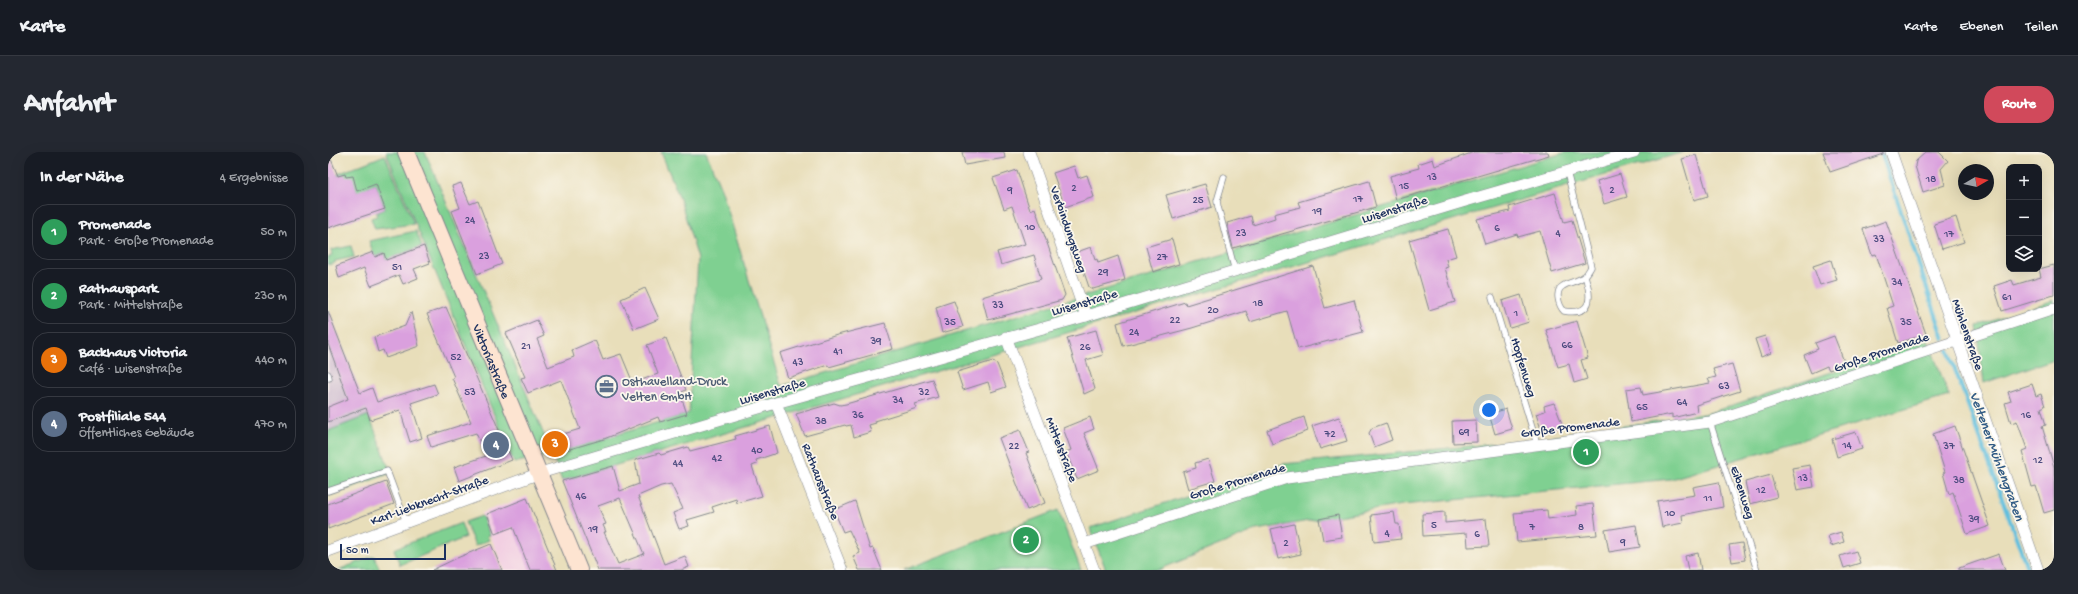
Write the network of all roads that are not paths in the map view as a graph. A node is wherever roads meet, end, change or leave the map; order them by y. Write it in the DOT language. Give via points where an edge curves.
graph roads {
  1 [pos="406,152"];
  2 [pos="1029,152"];
  3 [pos="1634,152"];
  4 [pos="1891,152"];
  5 [pos="1567,172"];
  6 [pos="1224,176"];
  7 [pos="1235,271"];
  8 [pos="1585,276"];
  9 [pos="1492,297"];
  10 [pos="2054,309"];
  11 [pos="1086,316"];
  12 [pos="1006,337"];
  13 [pos="1956,341"];
  14 [pos="328,374"];
  15 [pos="328,378"];
  16 [pos="776,403"];
  17 [pos="1710,422"];
  18 [pos="1537,444"];
  19 [pos="540,473"];
  20 [pos="328,491"];
  21 [pos="406,522"];
  22 [pos="1084,544"];
  23 [pos="328,551"];
  24 [pos="579,570"];
  25 [pos="842,570"];
  26 [pos="1094,570"];
  27 [pos="1757,570"];
  28 [pos="2038,570"];
  1 -- 19 [label="street, Viktoriastraße"];
  2 -- 11 [label="street, Verbindungsweg"];
  3 -- 5 [label="street, Luisenstraße"];
  4 -- 13 [label="street, Mühlenstraße"];
  5 -- 7 [label="street, Luisenstraße"];
  5 -- 8 [label="lane" via="1591,267"];
  6 -- 7 [label="lane" via="1217,201"];
  7 -- 11 [label="street, Luisenstraße"];
  8 -- 8 [label="lane" via="1563,286 1559,291 1558,299 1564,311 1579,311 1589,303 1590,296"];
  9 -- 18 [label="lane, Hopfenweg"];
  10 -- 13 [label="street, Große Promenade"];
  11 -- 12 [label="street, Luisenstraße"];
  12 -- 16 [label="street, Luisenstraße"];
  12 -- 22 [label="street, Mittelstraße"];
  13 -- 17 [label="street, Große Promenade"];
  13 -- 28 [label="street, Mühlenstraße"];
  14 -- 15 [label="lane"];
  16 -- 19 [label="street, Luisenstraße"];
  16 -- 25 [label="street, Rathausstraße"];
  17 -- 18 [label="street, Große Promenade"];
  17 -- 27 [label="lane, Eibenweg"];
  18 -- 22 [label="street, Große Promenade" via="1287,478"];
  19 -- 21 [label="street, Karl-Liebknecht-Straße"];
  19 -- 24 [label="street, Viktoriastraße"];
  20 -- 21 [label="lane" via="388,471"];
  21 -- 23 [label="street, Karl-Liebknecht-Straße"];
  22 -- 26 [label="street, Mittelstraße"];
}
